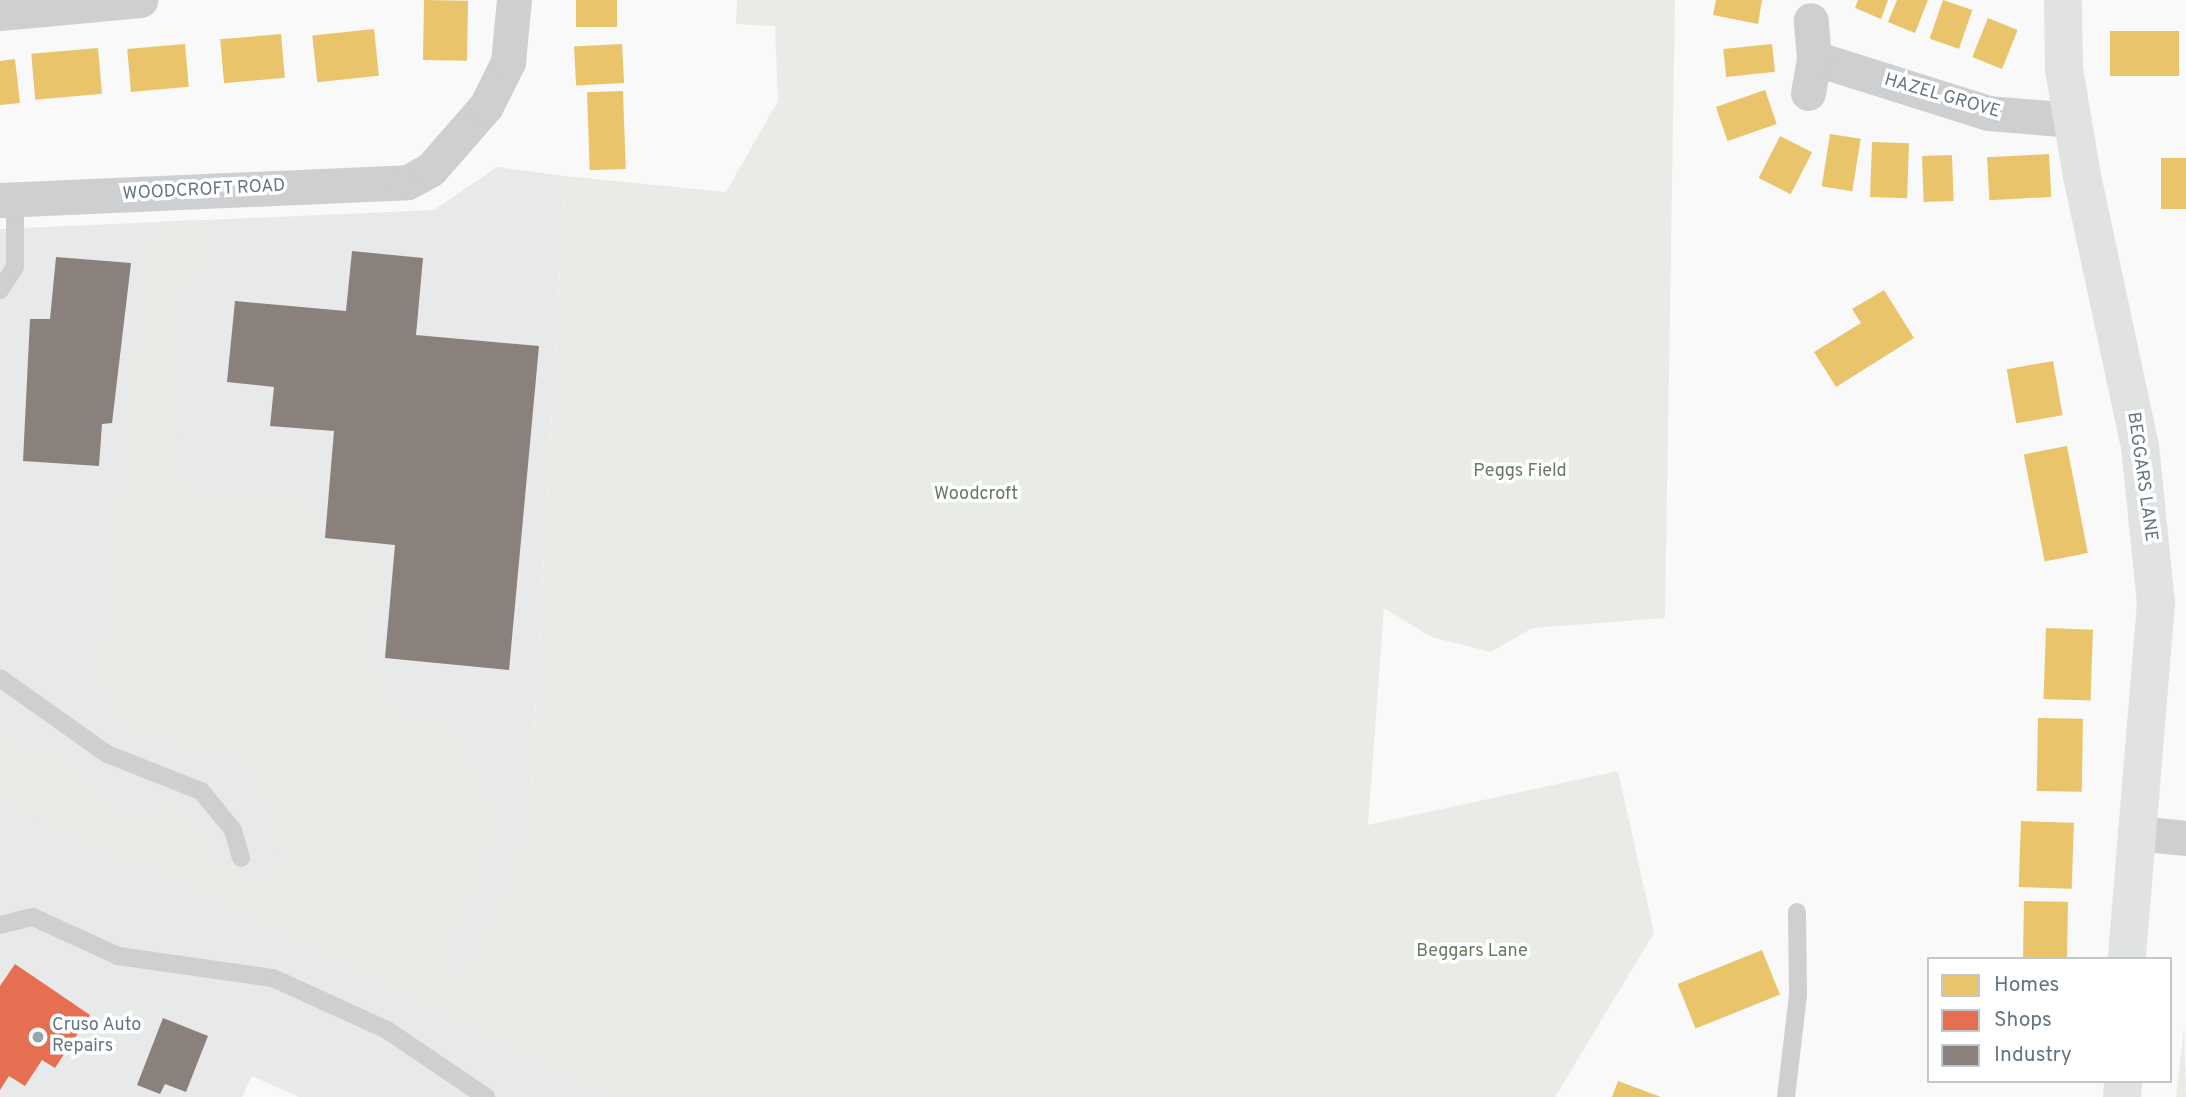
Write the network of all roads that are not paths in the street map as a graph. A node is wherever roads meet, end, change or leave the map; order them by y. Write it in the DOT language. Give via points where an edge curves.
graph roads {
  1 [pos="140,0"];
  2 [pos="514,0"];
  3 [pos="2063,0"];
  4 [pos="0,13"];
  5 [pos="1811,20"];
  6 [pos="1814,58"];
  7 [pos="1808,93"];
  8 [pos="2074,120"];
  9 [pos="7,200"];
  10 [pos="0,290"];
  11 [pos="0,678"];
  12 [pos="2135,833"];
  13 [pos="2186,838"];
  14 [pos="241,858"];
  15 [pos="1797,912"];
  16 [pos="0,925"];
  17 [pos="2127,957"];
  18 [pos="486,1097"];
  19 [pos="1786,1097"];
  1 -- 4 [label="street"];
  2 -- 9 [label="street, WOODCROFT ROAD" via="508,62 486,106 431,169 408,182"];
  3 -- 8 [label="street, BEGGARS LANE" via="2064,69"];
  5 -- 6 [label="street"];
  6 -- 7 [label="street"];
  6 -- 8 [label="street, HAZEL GROVE" via="1988,113"];
  8 -- 12 [label="street, BEGGARS LANE" via="2081,176 2140,446 2156,603"];
  9 -- 10 [label="lane" via="15,267"];
  11 -- 14 [label="lane" via="107,754 201,791 233,830"];
  12 -- 13 [label="street"];
  12 -- 17 [label="street, BEGGARS LANE"];
  15 -- 19 [label="lane" via="1798,984"];
  16 -- 18 [label="lane" via="33,916 118,956 273,978 387,1030"];
}
